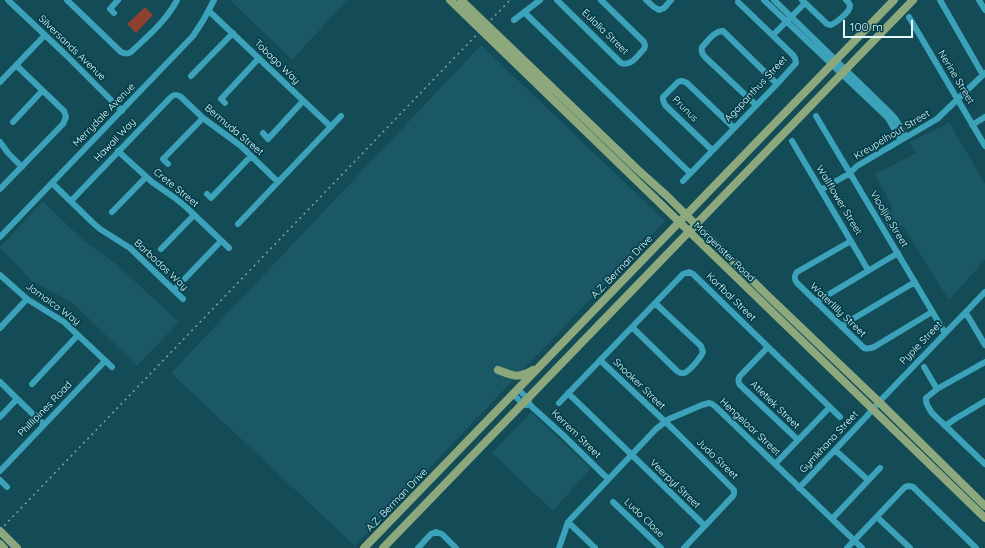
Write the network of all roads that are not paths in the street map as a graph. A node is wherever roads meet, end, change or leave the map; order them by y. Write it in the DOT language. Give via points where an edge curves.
graph roads {
  1 [pos="8,0"];
  2 [pos="67,0"];
  3 [pos="118,0"];
  4 [pos="177,0"];
  5 [pos="214,0"];
  6 [pos="450,0"];
  7 [pos="461,0"];
  8 [pos="540,0"];
  9 [pos="557,0"];
  10 [pos="602,0"];
  11 [pos="646,0"];
  12 [pos="672,0"];
  13 [pos="764,0"];
  14 [pos="774,0"];
  15 [pos="846,0"];
  16 [pos="894,0"];
  17 [pos="913,0"];
  18 [pos="940,0"];
  19 [pos="979,0"];
  20 [pos="803,1"];
  21 [pos="738,2"];
  22 [pos="985,10"];
  23 [pos="208,11"];
  24 [pos="524,12"];
  25 [pos="114,13"];
  26 [pos="472,16"];
  27 [pos="792,17"];
  28 [pos="909,18"];
  29 [pos="514,20"];
  30 [pos="787,22"];
  31 [pos="233,33"];
  32 [pos="45,35"];
  33 [pos="773,35"];
  34 [pos="493,37"];
  35 [pos="259,58"];
  36 [pos="834,62"];
  37 [pos="16,65"];
  38 [pos="843,72"];
  39 [pos="984,74"];
  40 [pos="191,76"];
  41 [pos="0,82"];
  42 [pos="777,84"];
  43 [pos="42,91"];
  44 [pos="175,94"];
  45 [pos="958,100"];
  46 [pos="304,101"];
  47 [pos="224,103"];
  48 [pos="756,105"];
  49 [pos="122,111"];
  50 [pos="341,116"];
  51 [pos="816,116"];
  52 [pos="985,117"];
  53 [pos="203,118"];
  54 [pos="13,122"];
  55 [pos="972,124"];
  56 [pos="331,127"];
  57 [pos="734,128"];
  58 [pos="263,133"];
  59 [pos="904,139"];
  60 [pos="792,141"];
  61 [pos="0,142"];
  62 [pos="985,146"];
  63 [pos="712,150"];
  64 [pos="118,151"];
  65 [pos="251,156"];
  66 [pos="168,164"];
  67 [pos="22,167"];
  68 [pos="690,173"];
  69 [pos="850,173"];
  70 [pos="146,177"];
  71 [pos="683,180"];
  72 [pos="278,182"];
  73 [pos="52,183"];
  74 [pos="0,189"];
  75 [pos="821,190"];
  76 [pos="207,194"];
  77 [pos="71,202"];
  78 [pos="112,212"];
  79 [pos="194,215"];
  80 [pos="686,215"];
  81 [pos="679,222"];
  82 [pos="238,224"];
  83 [pos="696,225"];
  84 [pos="689,232"];
  85 [pos="0,237"];
  86 [pos="221,241"];
  87 [pos="851,241"];
  88 [pos="229,248"];
  89 [pos="161,249"];
  90 [pos="898,253"];
  91 [pos="868,270"];
  92 [pos="0,275"];
  93 [pos="915,282"];
  94 [pos="174,290"];
  95 [pos="985,292"];
  96 [pos="27,299"];
  97 [pos="183,299"];
  98 [pos="816,302"];
  99 [pos="655,303"];
  100 [pos="932,312"];
  101 [pos="966,313"];
  102 [pos="841,326"];
  103 [pos="632,327"];
  104 [pos="0,328"];
  105 [pos="945,333"];
  106 [pos="78,335"];
  107 [pos="985,345"];
  108 [pos="768,347"];
  109 [pos="600,360"];
  110 [pos="105,361"];
  111 [pos="985,362"];
  112 [pos="112,367"];
  113 [pos="539,367"];
  114 [pos="924,367"];
  115 [pos="498,370"];
  116 [pos="0,382"];
  117 [pos="32,384"];
  118 [pos="937,389"];
  119 [pos="515,392"];
  120 [pos="568,393"];
  121 [pos="17,399"];
  122 [pos="985,401"];
  123 [pos="879,402"];
  124 [pos="527,403"];
  125 [pos="559,403"];
  126 [pos="830,407"];
  127 [pos="873,409"];
  128 [pos="840,416"];
  129 [pos="0,417"];
  130 [pos="664,422"];
  131 [pos="44,425"];
  132 [pos="945,426"];
  133 [pos="798,440"];
  134 [pos="835,450"];
  135 [pos="631,455"];
  136 [pos="775,464"];
  137 [pos="985,464"];
  138 [pos="880,468"];
  139 [pos="0,471"];
  140 [pos="608,479"];
  141 [pos="0,480"];
  142 [pos="868,480"];
  143 [pos="7,487"];
  144 [pos="799,488"];
  145 [pos="613,502"];
  146 [pos="985,506"];
  147 [pos="877,516"];
  148 [pos="985,518"];
  149 [pos="832,519"];
  150 [pos="568,522"];
  151 [pos="705,526"];
  152 [pos="0,531"];
  153 [pos="854,540"];
  154 [pos="0,544"];
  155 [pos="968,545"];
  156 [pos="17,547"];
  157 [pos="4,548"];
  158 [pos="364,548"];
  159 [pos="383,548"];
  160 [pos="418,548"];
  161 [pos="456,548"];
  162 [pos="559,548"];
  163 [pos="595,548"];
  164 [pos="661,548"];
  165 [pos="684,548"];
  166 [pos="846,548"];
  167 [pos="862,548"];
  168 [pos="910,548"];
  169 [pos="976,548"];
  1 -- 32 [label="street, Silversands Avenue"];
  2 -- 4 [label="street" via="125,54 129,54 153,31"];
  3 -- 25 [label="street" via="110,9"];
  5 -- 23 [label="street, Merrydale Avenue"];
  6 -- 26 [label="main road, Morgenster Road"];
  7 -- 26 [label="main road, Morgenster Road"];
  8 -- 24 [label="street"];
  9 -- 10 [label="street, Eulalia Street" via="621,63 630,63 644,49 644,42"];
  11 -- 12 [label="street" via="659,10"];
  13 -- 30 [label="street"];
  14 -- 27 [label="street"];
  15 -- 20 [label="street" via="849,9 837,22 830,25"];
  16 -- 36 [label="main road, A.Z. Berman Drive"];
  17 -- 38 [label="main road"];
  18 -- 39 [label="street"];
  19 -- 22 [label="street"];
  20 -- 27 [label="street"];
  21 -- 33 [label="street, Agapanthus Street"];
  23 -- 31 [label="street, Tobago Way"];
  23 -- 49 [label="street, Merrydale Avenue" via="193,36"];
  24 -- 29 [label="street"];
  24 -- 68 [label="street"];
  26 -- 34 [label="main road, Morgenster Road"];
  27 -- 30 [label="street"];
  27 -- 36 [label="street"];
  28 -- 45 [label="street, Nerine Street"];
  30 -- 33 [label="street"];
  30 -- 36 [label="street"];
  31 -- 35 [label="street, Tobago Way"];
  31 -- 40 [label="street"];
  32 -- 37 [label="street"];
  32 -- 49 [label="street, Silversands Avenue"];
  33 -- 42 [label="street, Agapanthus Street" via="796,61"];
  34 -- 80 [label="main road, Morgenster Road"];
  34 -- 81 [label="main road, Morgenster Road"];
  35 -- 46 [label="street, Tobago Way"];
  35 -- 47 [label="street" via="221,98"];
  36 -- 38 [label="street"];
  36 -- 80 [label="main road, A.Z. Berman Drive"];
  37 -- 41 [label="street"];
  37 -- 43 [label="street"];
  38 -- 59 [label="street" via="892,114"];
  38 -- 83 [label="main road"];
  39 -- 45 [label="street, Kreupelhout Street"];
  42 -- 48 [label="street, Agapanthus Street"];
  42 -- 48 [label="street" via="723,31 718,31 702,47 702,54"];
  43 -- 54 [label="street"];
  43 -- 67 [label="street" via="64,112 65,120"];
  44 -- 53 [label="street, Bermuda Street"];
  44 -- 64 [label="street, Hawaii Way"];
  45 -- 55 [label="street, Nerine Street"];
  45 -- 59 [label="street, Kreupelhout Street" via="937,119"];
  46 -- 56 [label="street, Tobago Way"];
  46 -- 58 [label="street" via="268,139"];
  48 -- 57 [label="street, Agapanthus Street"];
  49 -- 73 [label="street, Merrydale Avenue"];
  50 -- 56 [label="street"];
  51 -- 69 [label="street, Viooljie Street"];
  52 -- 55 [label="street"];
  53 -- 65 [label="street, Bermuda Street"];
  53 -- 66 [label="street" via="163,159"];
  55 -- 62 [label="street, Nerine Street"];
  56 -- 72 [label="street"];
  57 -- 63 [label="street, Agapanthus Street"];
  57 -- 63 [label="street, Prunus" via="687,83 678,82 663,97 665,105"];
  59 -- 69 [label="street, Kreupelhout Street"];
  60 -- 75 [label="street, Wallflower Street"];
  61 -- 67 [label="street"];
  63 -- 68 [label="street, Agapanthus Street"];
  64 -- 70 [label="street, Crete Street"];
  64 -- 77 [label="street, Hawaii Way"];
  65 -- 72 [label="street, Bermuda Street"];
  65 -- 76 [label="street" via="211,198"];
  67 -- 74 [label="street"];
  68 -- 71 [label="street, Agapanthus Street"];
  69 -- 75 [label="street, Kreupelhout Street"];
  69 -- 90 [label="street, Viooljie Street"];
  70 -- 78 [label="street"];
  70 -- 79 [label="street, Crete Street"];
  72 -- 82 [label="street"];
  73 -- 77 [label="street, Barbados Way"];
  73 -- 85 [label="street, Merrydale Avenue"];
  75 -- 87 [label="street, Wallflower Street"];
  77 -- 94 [label="street, Barbados Way" via="96,226 130,248"];
  79 -- 86 [label="street, Crete Street"];
  79 -- 89 [label="street"];
  80 -- 81 [label="main road, A.Z. Berman Drive"];
  80 -- 83 [label="main road, Morgenster Road"];
  81 -- 84 [label="main road, Morgenster Road"];
  81 -- 113 [label="main road, A.Z. Berman Drive"];
  83 -- 84 [label="main road"];
  83 -- 123 [label="main road, Morgenster Road"];
  84 -- 124 [label="main road"];
  84 -- 127 [label="main road, Morgenster Road"];
  86 -- 88 [label="street, Crete Street"];
  86 -- 94 [label="street"];
  87 -- 91 [label="street, Wallflower Street"];
  87 -- 98 [label="street, Waterlilly Street" via="795,275 795,281"];
  90 -- 91 [label="street"];
  90 -- 93 [label="street, Viooljie Street"];
  91 -- 98 [label="street"];
  92 -- 96 [label="street, Jamaica Way"];
  93 -- 100 [label="street, Viooljie Street"];
  93 -- 102 [label="street"];
  94 -- 97 [label="street, Barbados Way"];
  95 -- 101 [label="street, Pypie Street"];
  96 -- 104 [label="street"];
  96 -- 106 [label="street, Jamaica Way" via="64,322"];
  98 -- 102 [label="street, Waterlilly Street"];
  99 -- 103 [label="street, Korfbal Street"];
  99 -- 103 [label="street" via="701,346 702,355 695,363 684,373 677,371"];
  99 -- 108 [label="street, Korfbal Street" via="683,274 691,273"];
  100 -- 102 [label="street, Waterlilly Street" via="870,349 864,348"];
  100 -- 105 [label="street, Viooljie Street"];
  101 -- 105 [label="street, Pypie Street"];
  101 -- 107 [label="street"];
  103 -- 109 [label="street, Korfbal Street"];
  105 -- 123 [label="street, Pypie Street"];
  106 -- 110 [label="street, Jamaica Way"];
  106 -- 117 [label="street"];
  108 -- 126 [label="street, Korfbal Street"];
  108 -- 133 [label="street, Atletiek Street" via="738,380 740,385"];
  109 -- 120 [label="street, Korfbal Street"];
  109 -- 130 [label="street, Snooker Street"];
  110 -- 112 [label="street, Jamaica Way"];
  110 -- 131 [label="street, Phillipines Road"];
  111 -- 118 [label="street"];
  113 -- 115 [label="main road" via="519,376"];
  113 -- 119 [label="main road, A.Z. Berman Drive"];
  114 -- 118 [label="street"];
  116 -- 121 [label="street"];
  118 -- 132 [label="street" via="926,398 926,401 932,413"];
  119 -- 124 [label="street, Kerrem Street"];
  119 -- 158 [label="main road, A.Z. Berman Drive"];
  120 -- 125 [label="street, Korfbal Street"];
  120 -- 135 [label="street"];
  121 -- 129 [label="street"];
  121 -- 131 [label="street"];
  122 -- 132 [label="street"];
  123 -- 127 [label="street, Pypie Street"];
  123 -- 146 [label="main road, Morgenster Road"];
  124 -- 140 [label="street, Kerrem Street" via="563,434"];
  124 -- 159 [label="main road"];
  126 -- 128 [label="street, Korfbal Street"];
  126 -- 133 [label="street"];
  127 -- 134 [label="street, Gymkhana Street"];
  127 -- 148 [label="main road, Morgenster Road"];
  130 -- 135 [label="street, Hengelaar Street"];
  130 -- 136 [label="street, Hengelaar Street" via="702,405 712,404"];
  130 -- 151 [label="street, Judo Street" via="734,490 733,496"];
  131 -- 139 [label="street, Phillipines Road"];
  132 -- 137 [label="street"];
  133 -- 136 [label="street"];
  134 -- 142 [label="street"];
  134 -- 144 [label="street, Gymkhana Street"];
  135 -- 140 [label="street, Hengelaar Street"];
  135 -- 151 [label="street, Veerpyl Street"];
  136 -- 144 [label="street, Hengelaar Street"];
  138 -- 142 [label="street"];
  140 -- 150 [label="street, Hengelaar Street"];
  141 -- 143 [label="street"];
  142 -- 149 [label="street"];
  144 -- 149 [label="street, Hengelaar Street"];
  145 -- 164 [label="street, Ludo Close"];
  147 -- 153 [label="street"];
  147 -- 155 [label="street" via="905,488 913,487"];
  147 -- 168 [label="street"];
  149 -- 153 [label="street, Hengelaar Street"];
  150 -- 162 [label="street, Hengelaar Street"];
  150 -- 163 [label="street"];
  151 -- 165 [label="street, Judo Street"];
  152 -- 156 [label="main road"];
  153 -- 166 [label="street"];
  153 -- 167 [label="street, Hengelaar Street"];
  154 -- 157 [label="main road"];
  155 -- 169 [label="street"];
  160 -- 161 [label="street" via="436,532 442,534"];
}
